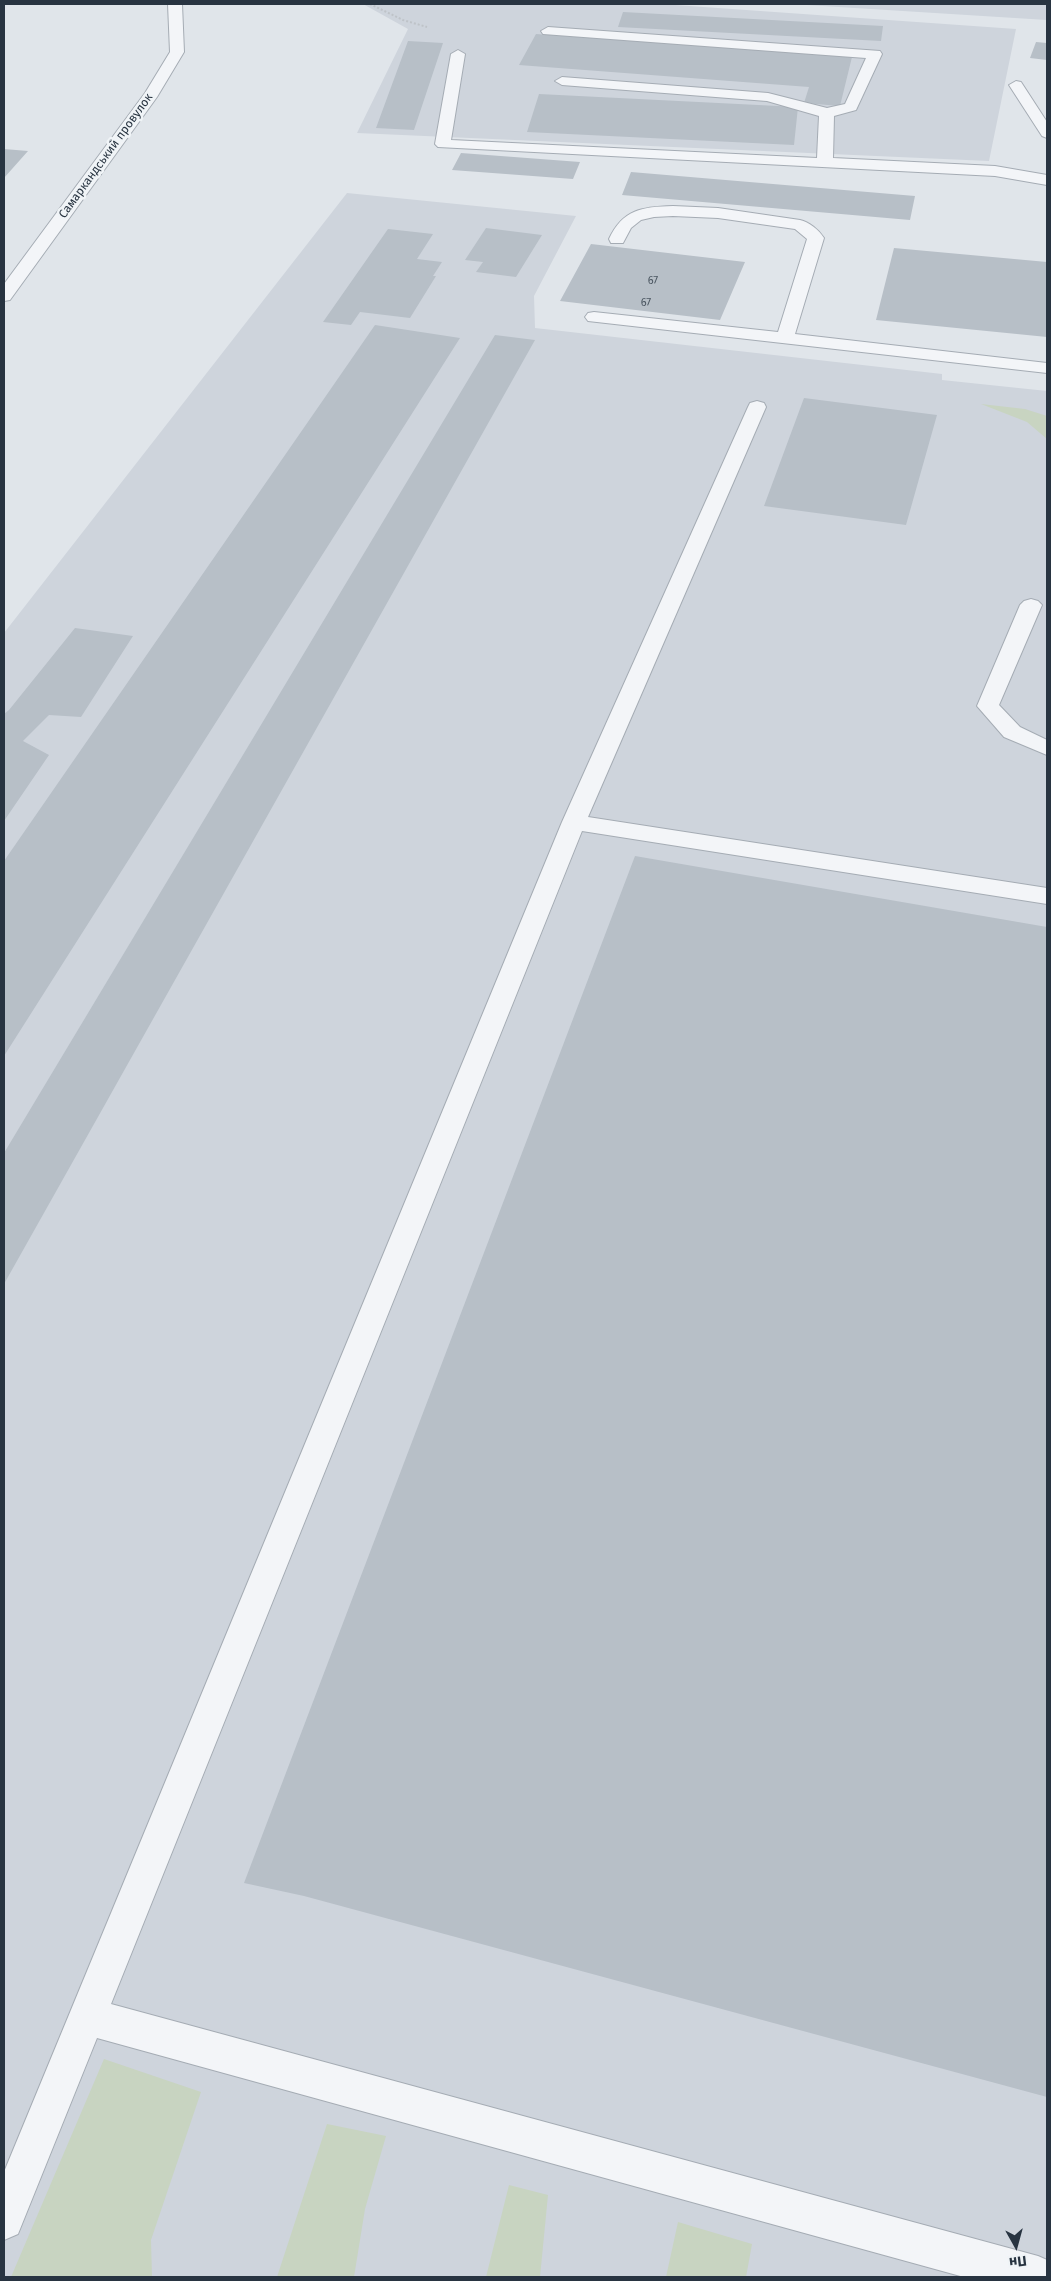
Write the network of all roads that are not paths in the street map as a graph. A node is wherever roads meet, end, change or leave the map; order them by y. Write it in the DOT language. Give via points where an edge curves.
graph roads {
  1 [pos="175,4"];
  2 [pos="548,32"];
  3 [pos="458,54"];
  4 [pos="562,81"];
  5 [pos="1016,85"];
  6 [pos="827,113"];
  7 [pos="1047,133"];
  8 [pos="825,163"];
  9 [pos="1047,180"];
  10 [pos="617,239"];
  11 [pos="4,296"];
  12 [pos="594,316"];
  13 [pos="785,338"];
  14 [pos="1047,368"];
  15 [pos="757,407"];
  16 [pos="1031,605"];
  17 [pos="1047,748"];
  18 [pos="574,822"];
  19 [pos="1047,896"];
  20 [pos="87,2016"];
  21 [pos="4,2220"];
  22 [pos="1038,2277"];
  1 -- 11 [label="street, Самаркандський провулок" via="177,52 152,94"];
  2 -- 6 [label="street" via="875,54 851,107"];
  3 -- 8 [label="street" via="443,144"];
  4 -- 6 [label="street" via="768,98"];
  5 -- 7 [label="street"];
  6 -- 8 [label="street"];
  8 -- 9 [label="street" via="995,171"];
  10 -- 13 [label="street" via="625,224 640,215 676,210 800,225 816,238"];
  12 -- 13 [label="street"];
  13 -- 14 [label="street"];
  15 -- 18 [label="street"];
  16 -- 17 [label="street" via="988,706 1012,732"];
  18 -- 19 [label="street"];
  18 -- 20 [label="street"];
  20 -- 21 [label="street"];
  20 -- 22 [label="street"];
}
